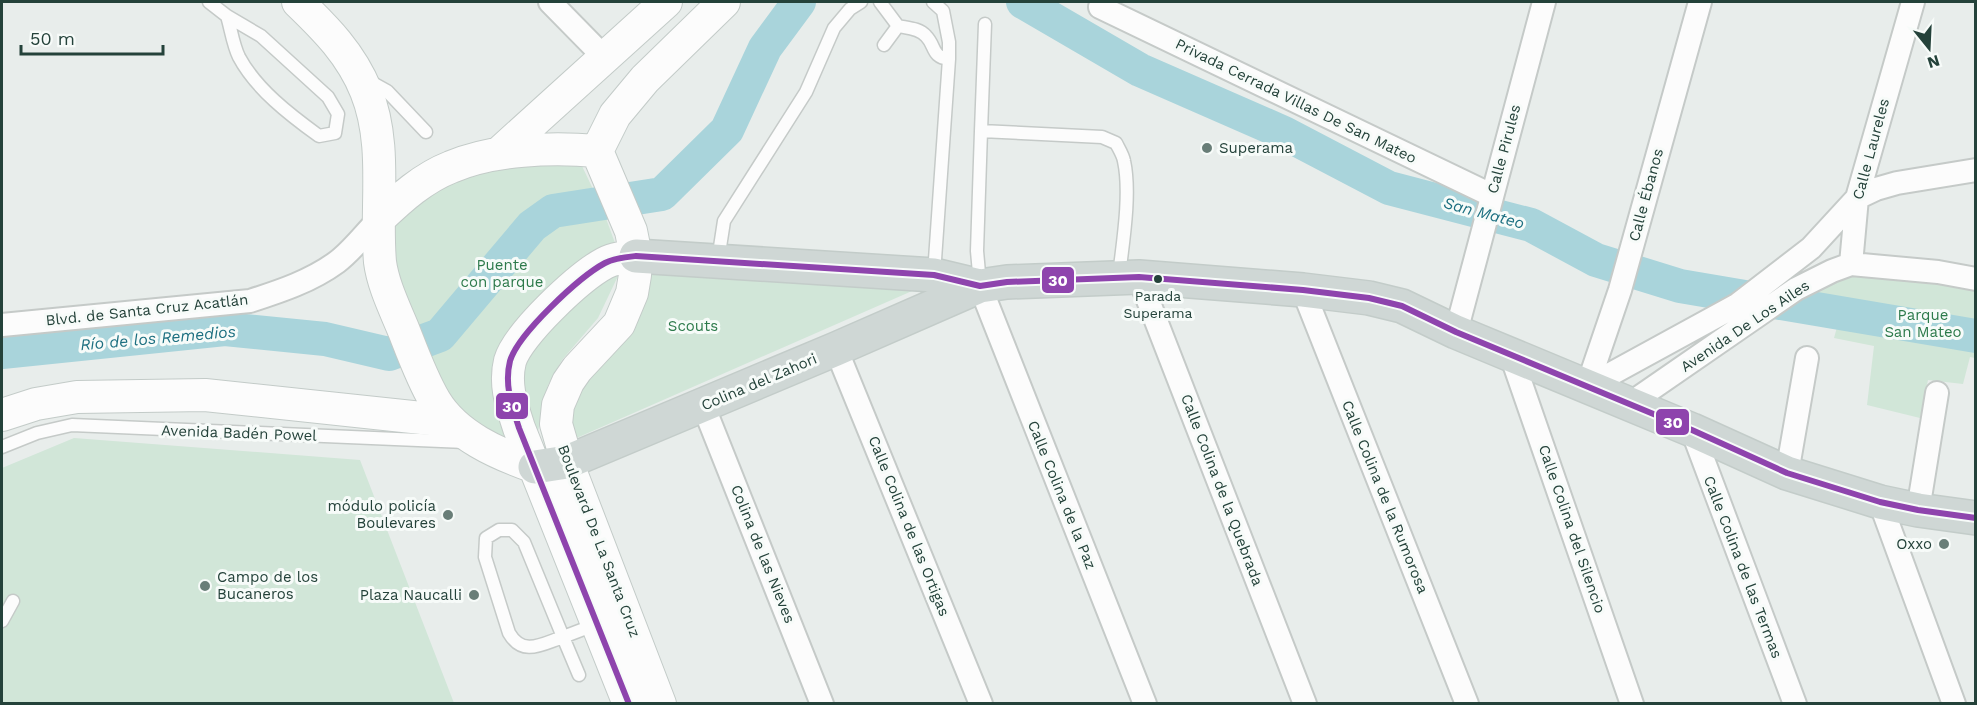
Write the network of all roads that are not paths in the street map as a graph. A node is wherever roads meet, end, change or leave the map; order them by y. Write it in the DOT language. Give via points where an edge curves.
graph roads {
  1 [pos="209,2"];
  2 [pos="298,2"];
  3 [pos="550,2"];
  4 [pos="666,2"];
  5 [pos="724,2"];
  6 [pos="861,2"];
  7 [pos="880,2"];
  8 [pos="933,2"];
  9 [pos="1544,2"];
  10 [pos="1700,2"];
  11 [pos="1913,2"];
  12 [pos="1100,7"];
  13 [pos="227,16"];
  14 [pos="985,24"];
  15 [pos="898,26"];
  16 [pos="884,45"];
  17 [pos="604,57"];
  18 [pos="949,59"];
  19 [pos="362,82"];
  20 [pos="981,131"];
  21 [pos="426,132"];
  22 [pos="597,151"];
  23 [pos="498,154"];
  24 [pos="1976,170"];
  25 [pos="1857,198"];
  26 [pos="1490,201"];
  27 [pos="380,218"];
  28 [pos="634,243"];
  29 [pos="717,261"];
  30 [pos="1851,264"];
  31 [pos="934,275"];
  32 [pos="1129,277"];
  33 [pos="1976,279"];
  34 [pos="980,286"];
  35 [pos="1304,290"];
  36 [pos="1743,314"];
  37 [pos="2,325"];
  38 [pos="1456,332"];
  39 [pos="836,349"];
  40 [pos="1511,355"];
  41 [pos="1807,358"];
  42 [pos="1587,387"];
  43 [pos="1937,393"];
  44 [pos="703,405"];
  45 [pos="1628,405"];
  46 [pos="2,415"];
  47 [pos="450,421"];
  48 [pos="1692,430"];
  49 [pos="479,443"];
  50 [pos="2,447"];
  51 [pos="567,462"];
  52 [pos="535,467"];
  53 [pos="1787,474"];
  54 [pos="1880,502"];
  55 [pos="1918,510"];
  56 [pos="1976,518"];
  57 [pos="13,601"];
  58 [pos="2,621"];
  59 [pos="598,624"];
  60 [pos="563,637"];
  61 [pos="579,675"];
  62 [pos="629,704"];
  63 [pos="660,704"];
  64 [pos="822,704"];
  65 [pos="981,704"];
  66 [pos="1145,704"];
  67 [pos="1305,704"];
  68 [pos="1467,704"];
  69 [pos="1632,704"];
  70 [pos="1795,704"];
  71 [pos="1954,704"];
  1 -- 13 [label="lane"];
  2 -- 19 [label="main road" via="334,38"];
  3 -- 17 [label="street"];
  4 -- 17 [label="main road"];
  5 -- 22 [label="main road" via="645,79 615,116"];
  6 -- 29 [label="lane" via="834,28 807,92 724,221"];
  7 -- 15 [label="lane"];
  8 -- 18 [label="lane" via="943,11"];
  9 -- 26 [label="street, Calle Pirules"];
  10 -- 42 [label="street, Calle Ébanos" via="1620,290"];
  11 -- 25 [label="street, Calle Laureles"];
  12 -- 26 [label="street, Privada Cerrada Villas De San Mateo"];
  13 -- 13 [label="lane" via="238,56 253,79 319,136 335,133 338,114 328,97 261,36"];
  14 -- 20 [label="lane"];
  15 -- 16 [label="lane"];
  15 -- 18 [label="lane" via="926,35 936,55"];
  17 -- 23 [label="main road"];
  18 -- 31 [label="lane"];
  19 -- 21 [label="lane" via="372,81 387,91"];
  19 -- 27 [label="main road" via="376,124"];
  20 -- 32 [label="lane" via="1102,137 1116,143 1124,159"];
  20 -- 34 [label="lane" via="977,251"];
  22 -- 23 [label="main road, Blvd. de Santa Cruz Acatlán" via="568,148"];
  22 -- 28 [label="main road, Boulevard De La Santa Cruz"];
  23 -- 27 [label="main road, Blvd. de Santa Cruz Acatlán" via="451,166 426,179"];
  24 -- 25 [label="street" via="1897,183"];
  25 -- 30 [label="street, Calle Laureles"];
  25 -- 36 [label="street"];
  26 -- 38 [label="street, Calle Pirules"];
  27 -- 37 [label="street, Blvd. de Santa Cruz Acatlán" via="339,261 285,290 250,301"];
  27 -- 47 [label="main road" via="380,264 392,304 422,375"];
  28 -- 29 [label="main road"];
  28 -- 51 [label="main road, Boulevard De La Santa Cruz" via="632,293 619,324 577,369 558,405 556,424"];
  28 -- 52 [label="main road, Boulevard De La Santa Cruz" via="621,257 592,272 515,347 507,385"];
  29 -- 31 [label="main road"];
  30 -- 33 [label="street, Avenida De Los Ailes"];
  30 -- 36 [label="street, Avenida De Los Ailes"];
  31 -- 34 [label="main road"];
  32 -- 34 [label="main road"];
  32 -- 35 [label="main road"];
  32 -- 67 [label="street, Calle Colina de la Quebrada"];
  34 -- 39 [label="main road, Colina del Zahori"];
  34 -- 66 [label="street, Calle Colina de la Paz"];
  35 -- 38 [label="main road" via="1402,306"];
  35 -- 68 [label="street, Calle Colina de la Rumorosa"];
  36 -- 42 [label="street"];
  36 -- 45 [label="street, Avenida De Los Ailes"];
  38 -- 40 [label="main road"];
  39 -- 44 [label="main road, Colina del Zahori"];
  39 -- 65 [label="street, Calle Colina de las Ortigas"];
  40 -- 42 [label="main road"];
  40 -- 69 [label="street, Calle Colina del Silencio"];
  41 -- 53 [label="street"];
  42 -- 45 [label="main road"];
  43 -- 55 [label="street"];
  44 -- 51 [label="main road, Colina del Zahori"];
  44 -- 64 [label="street, Colina de las Nieves"];
  45 -- 48 [label="main road"];
  46 -- 47 [label="main road" via="77,397 205,395"];
  47 -- 49 [label="main road"];
  48 -- 53 [label="main road"];
  48 -- 70 [label="street, Calle Colina de las Termas"];
  49 -- 50 [label="lane, Avenida Badén Powel" via="72,425"];
  49 -- 52 [label="main road"];
  51 -- 52 [label="main road, Colina del Zahori"];
  51 -- 63 [label="main road, Boulevard De La Santa Cruz"];
  52 -- 59 [label="main road, Boulevard De La Santa Cruz"];
  53 -- 54 [label="main road"];
  54 -- 55 [label="main road"];
  54 -- 71 [label="street"];
  55 -- 56 [label="main road"];
  57 -- 58 [label="lane"];
  59 -- 60 [label="lane"];
  59 -- 62 [label="main road, Boulevard De La Santa Cruz"];
  60 -- 60 [label="lane" via="524,542 512,530 499,530 486,538 485,557 515,643 535,646"];
  60 -- 61 [label="lane"];
}
